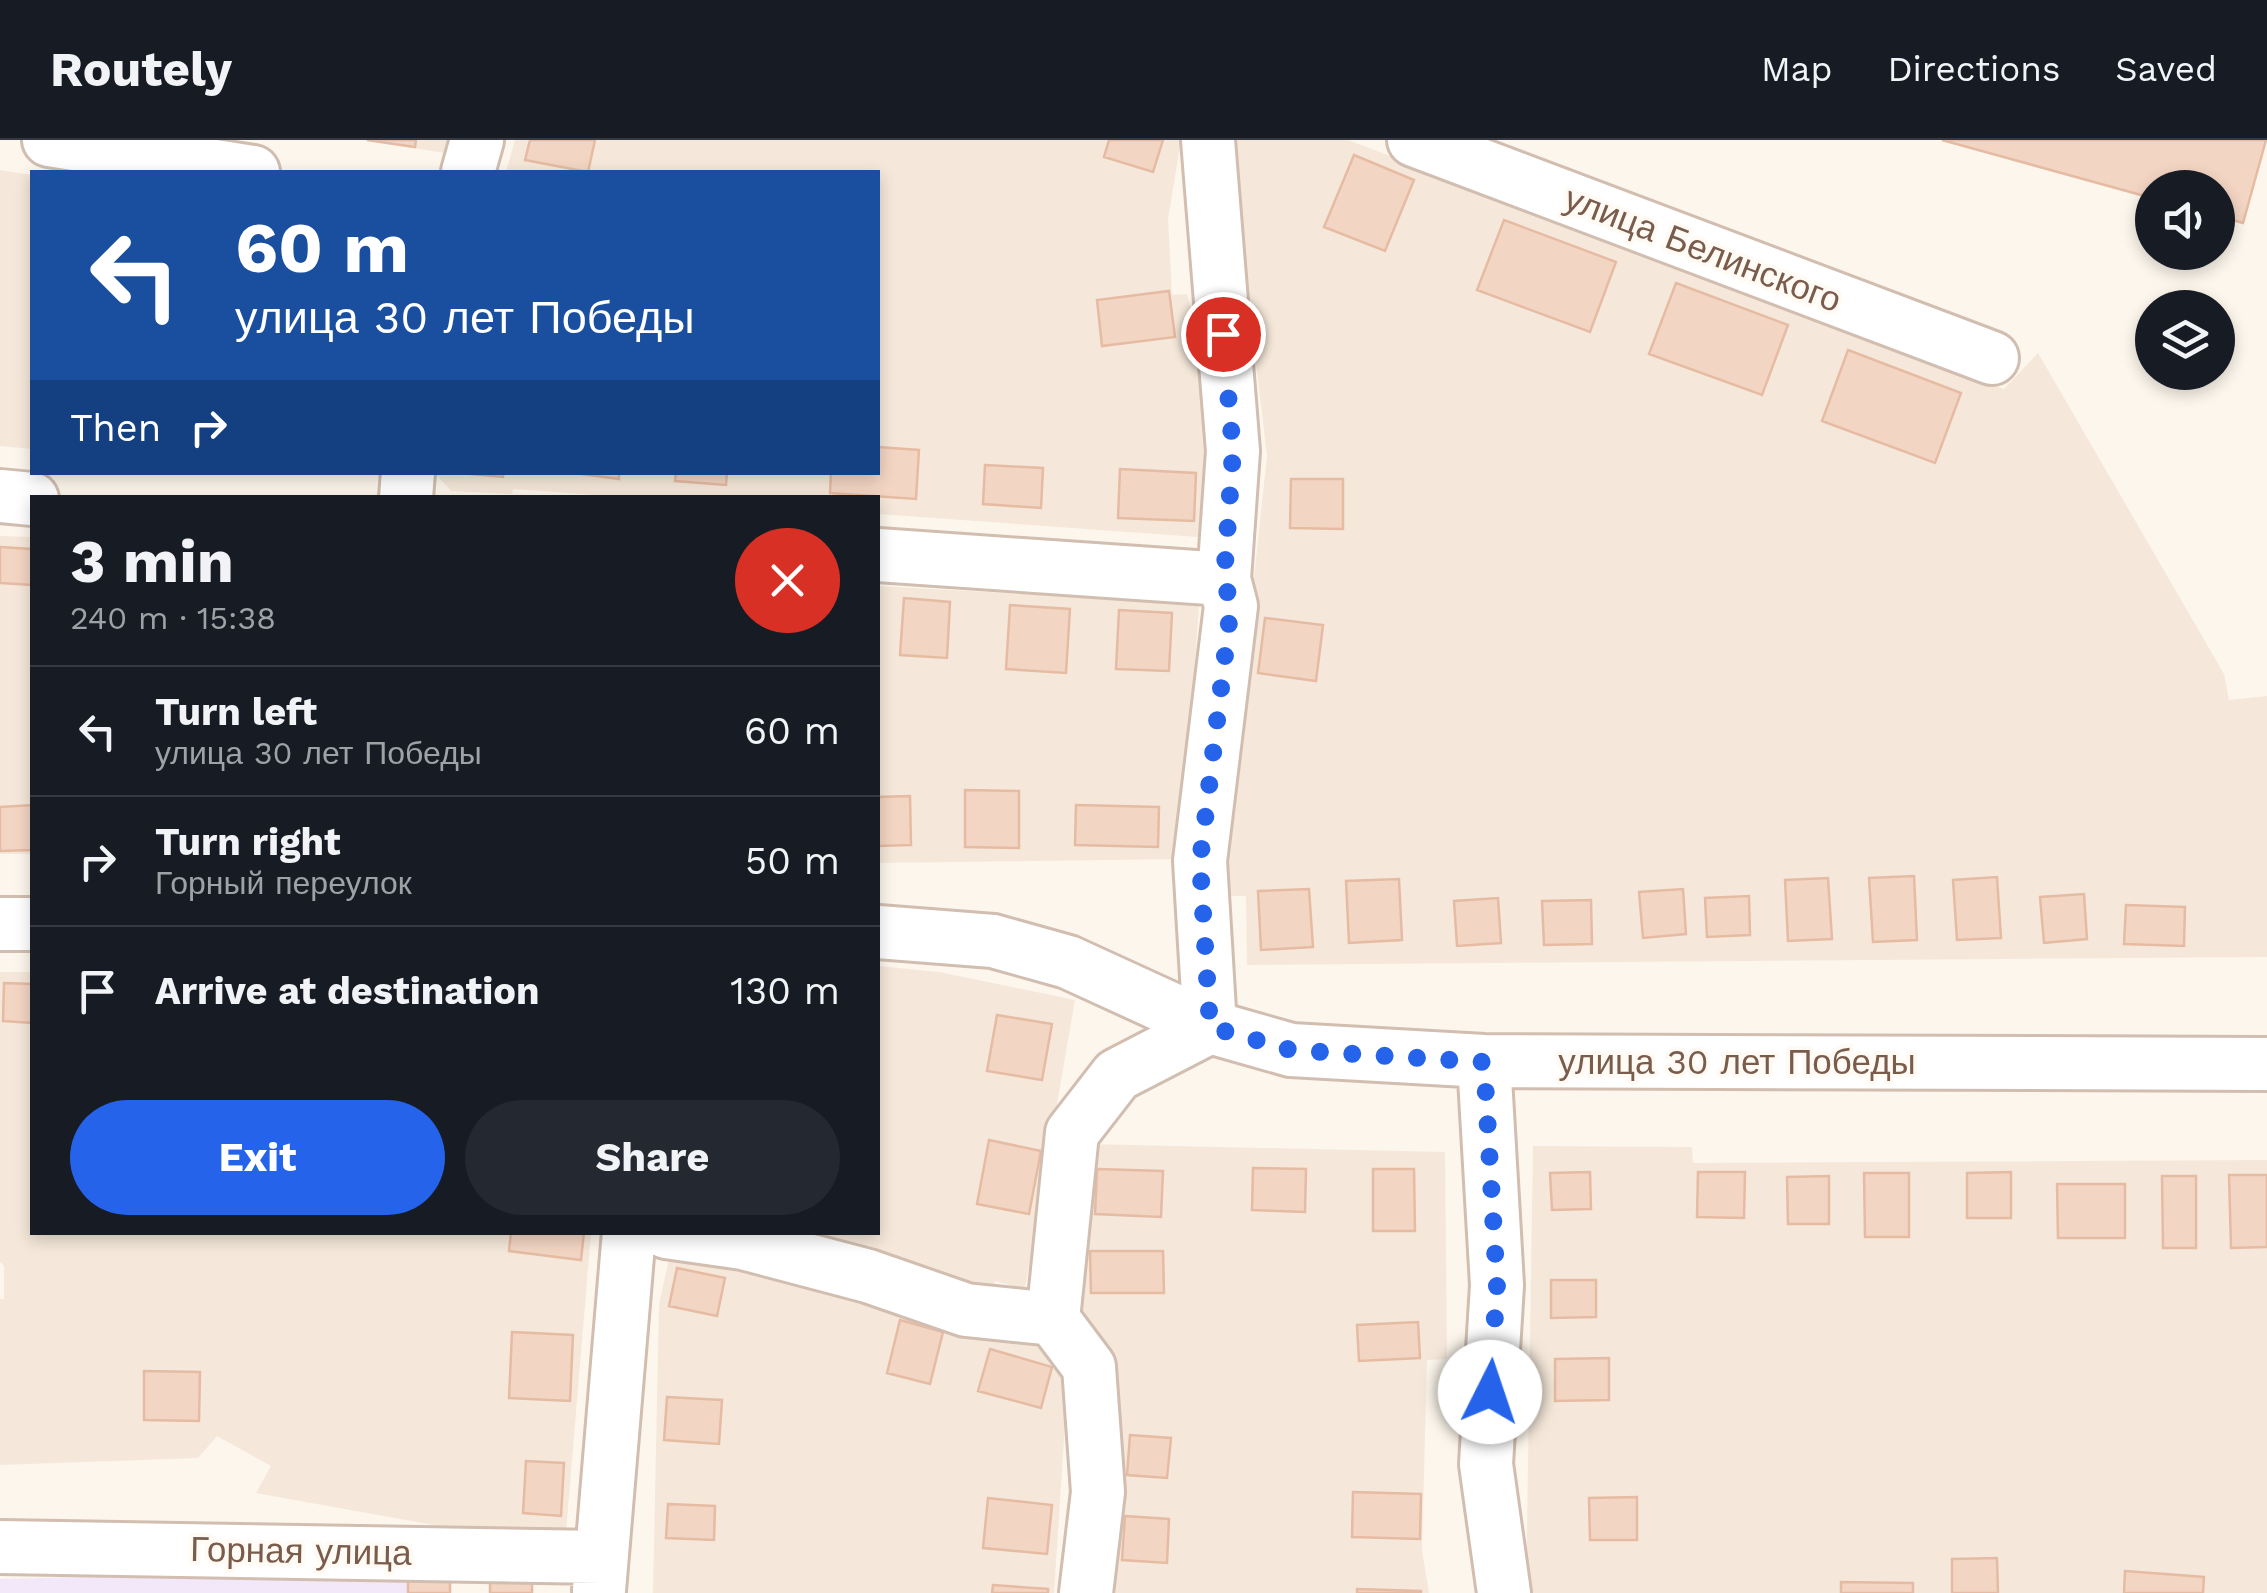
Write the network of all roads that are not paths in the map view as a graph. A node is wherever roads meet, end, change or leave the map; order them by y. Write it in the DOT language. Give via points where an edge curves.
graph roads {
  1 [pos="49,140"];
  2 [pos="477,140"];
  3 [pos="1208,140"];
  4 [pos="1414,140"];
  5 [pos="240,170"];
  6 [pos="469,170"];
  7 [pos="1992,358"];
  8 [pos="0,496"];
  9 [pos="30,498"];
  10 [pos="880,555"];
  11 [pos="1224,579"];
  12 [pos="0,924"];
  13 [pos="30,924"];
  14 [pos="880,932"];
  15 [pos="1210,1027"];
  16 [pos="1484,1062"];
  17 [pos="2267,1064"];
  18 [pos="630,1235"];
  19 [pos="687,1235"];
  20 [pos="1053,1318"];
  21 [pos="0,1547"];
  22 [pos="469,1573"];
  23 [pos="600,1575"];
  24 [pos="1086,1593"];
  25 [pos="1504,1593"];
  1 -- 5 [label="street"];
  2 -- 6 [label="street"];
  3 -- 11 [label="street" via="1233,451"];
  4 -- 7 [label="street, улица Белинского"];
  8 -- 9 [label="street"];
  10 -- 11 [label="street"];
  11 -- 15 [label="street" via="1231,606 1200,861"];
  12 -- 13 [label="street"];
  14 -- 15 [label="street, улица 30 лет Победы" via="992,941 1068,962"];
  15 -- 16 [label="street, улица 30 лет Победы" via="1291,1050"];
  15 -- 20 [label="street" via="1116,1075 1072,1133"];
  16 -- 17 [label="street, улица 30 лет Победы"];
  16 -- 25 [label="street" via="1497,1285 1486,1464"];
  18 -- 23 [label="street"];
  19 -- 20 [label="street" via="868,1276 966,1310"];
  20 -- 24 [label="street" via="1089,1368 1098,1492"];
  21 -- 22 [label="street, Горная улица"];
  22 -- 23 [label="street, Горная улица"];
}
